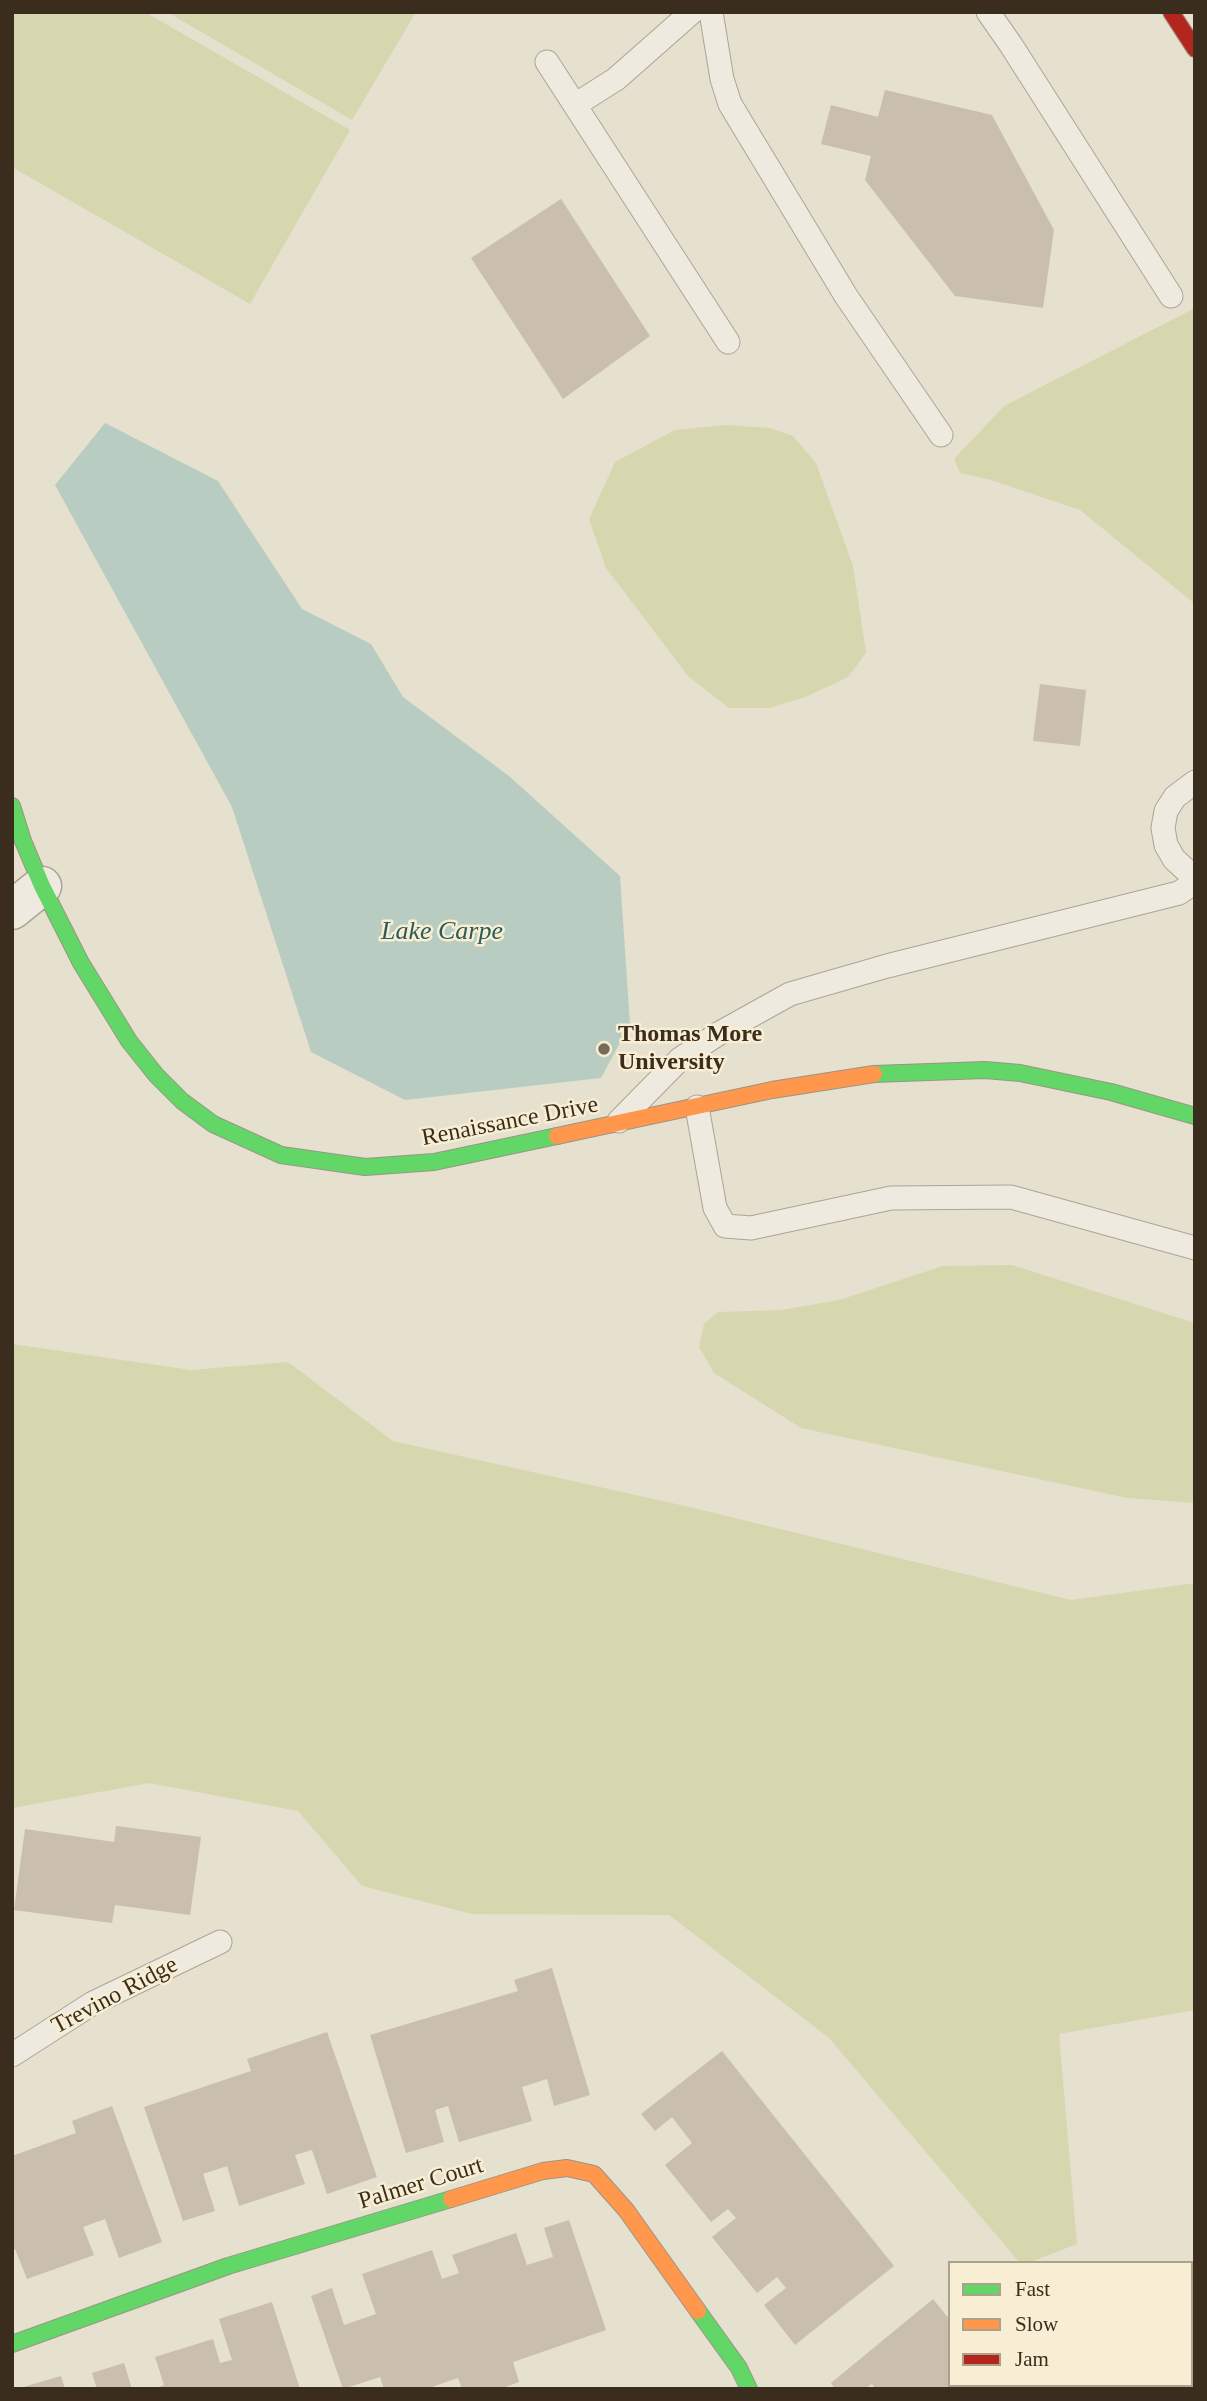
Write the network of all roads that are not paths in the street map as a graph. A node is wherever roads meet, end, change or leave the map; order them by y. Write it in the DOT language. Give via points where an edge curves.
graph roads {
  1 [pos="692,12"];
  2 [pos="710,12"];
  3 [pos="988,12"];
  4 [pos="1171,12"];
  5 [pos="1195,49"];
  6 [pos="547,62"];
  7 [pos="575,105"];
  8 [pos="1171,296"];
  9 [pos="728,342"];
  10 [pos="941,435"];
  11 [pos="1195,782"];
  12 [pos="12,806"];
  13 [pos="1195,874"];
  14 [pos="1195,882"];
  15 [pos="42,886"];
  16 [pos="12,910"];
  17 [pos="697,1107"];
  18 [pos="1195,1116"];
  19 [pos="614,1125"];
  20 [pos="1195,1248"];
  21 [pos="220,1942"];
  22 [pos="12,2055"];
  23 [pos="12,2344"];
  24 [pos="748,2389"];
  1 -- 7 [label="lane" via="616,79"];
  2 -- 10 [label="lane" via="730,104 846,296"];
  3 -- 8 [label="lane"];
  4 -- 5 [label="street"];
  6 -- 7 [label="lane"];
  7 -- 9 [label="lane"];
  11 -- 13 [label="lane" via="1175,797 1163,828 1174,859"];
  12 -- 15 [label="street, Renaissance Drive"];
  14 -- 19 [label="lane" via="1179,893 790,994 680,1059"];
  15 -- 16 [label="street"];
  15 -- 19 [label="street, Renaissance Drive" via="81,963 129,1041 156,1075 213,1124 281,1154 365,1167 434,1162"];
  17 -- 18 [label="street, Renaissance Drive" via="864,1074 985,1070 1111,1092"];
  17 -- 19 [label="street, Renaissance Drive"];
  17 -- 20 [label="lane" via="715,1208 724,1226 751,1228 891,1198 1011,1197"];
  21 -- 22 [label="lane, Trevino Ridge" via="93,2003"];
  23 -- 24 [label="street, Palmer Court" via="228,2266 543,2171 567,2168 594,2174 626,2210 738,2368"];
}
